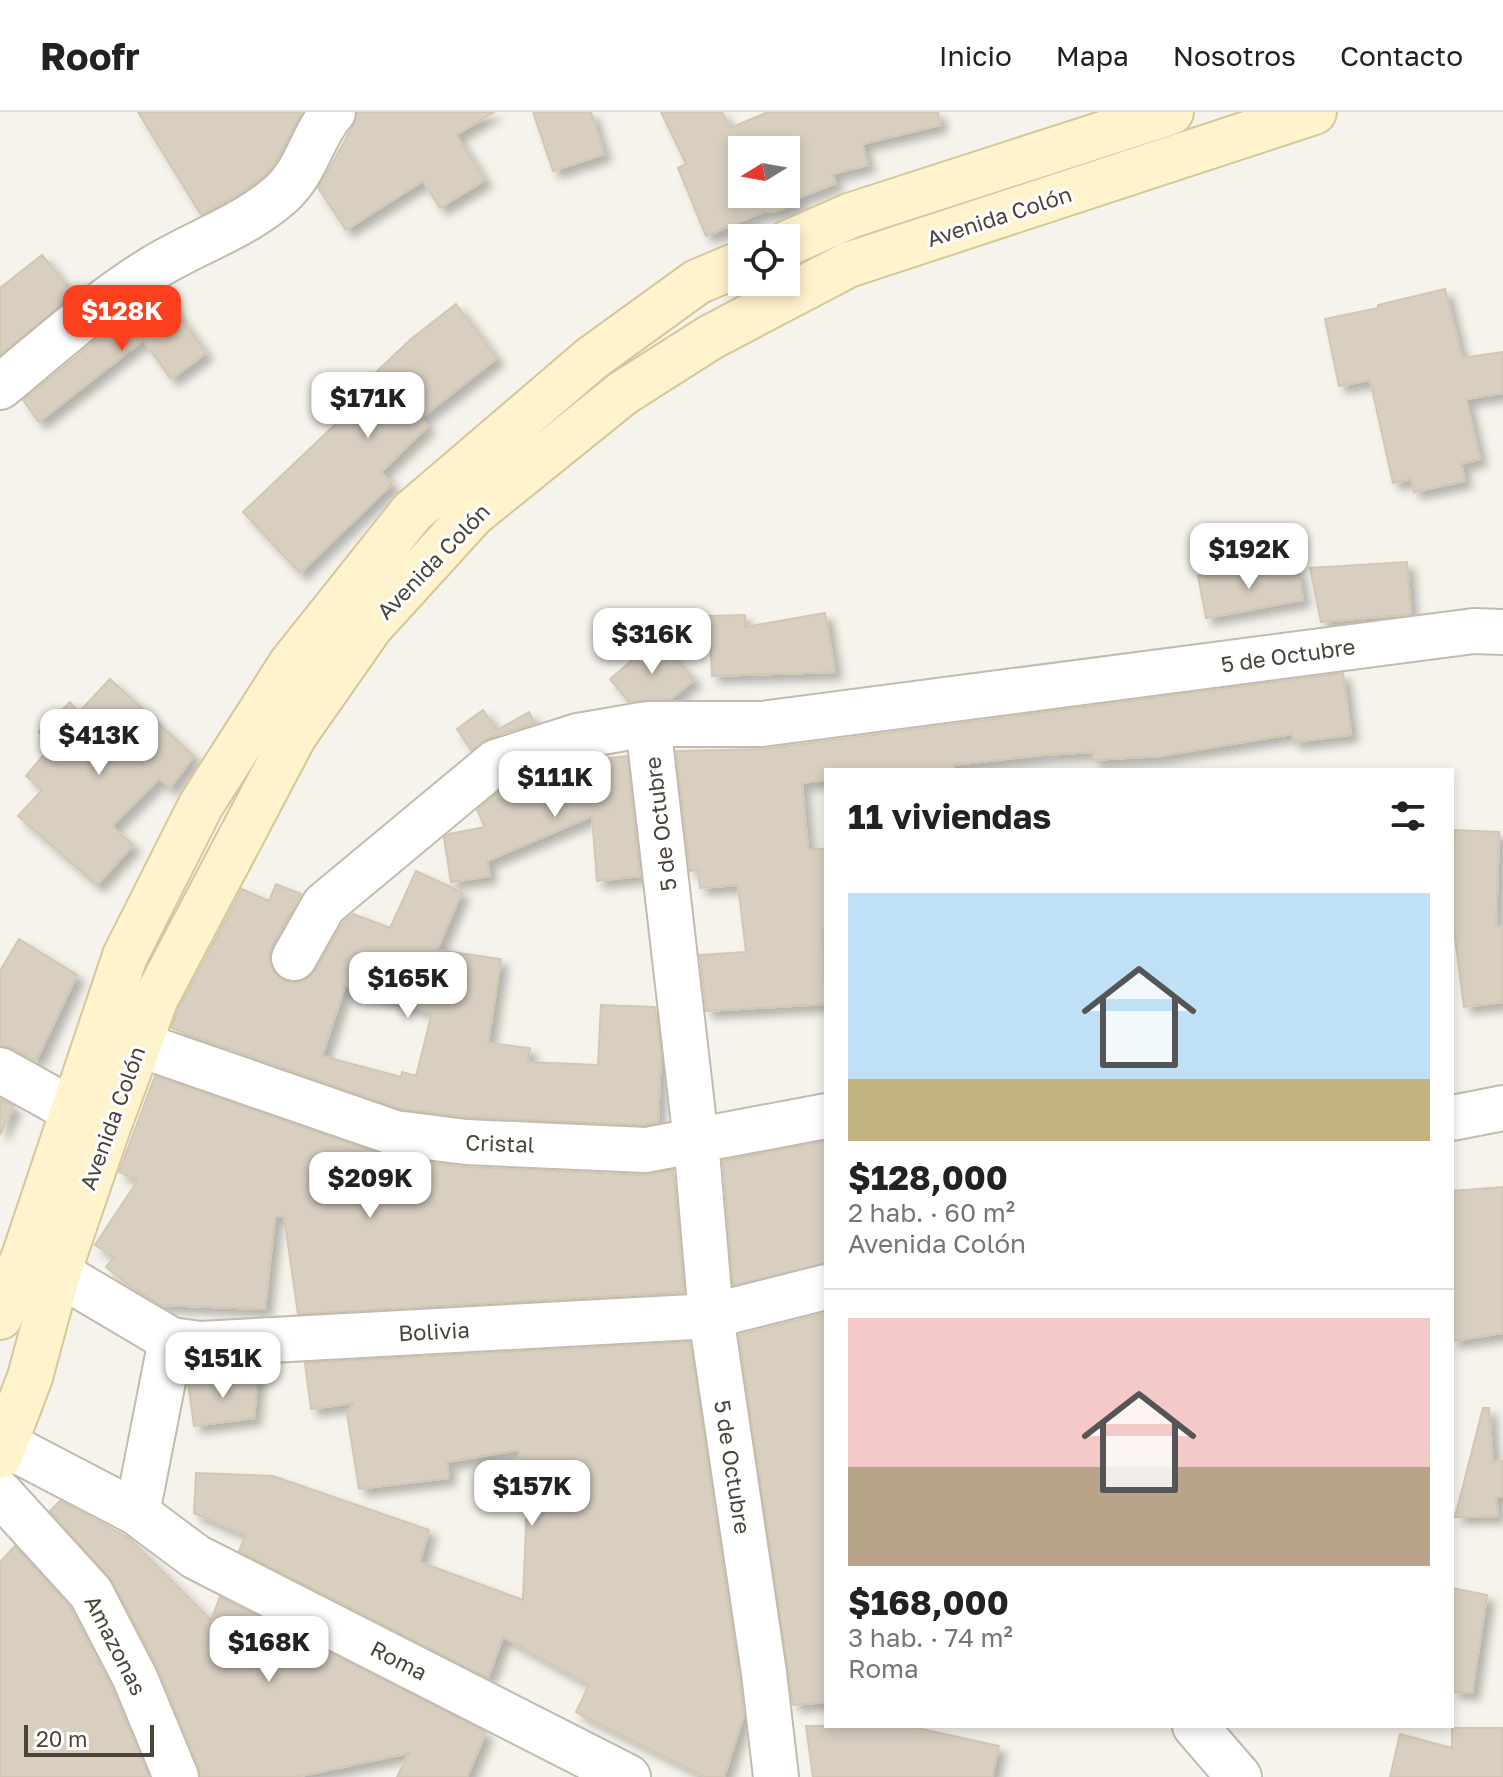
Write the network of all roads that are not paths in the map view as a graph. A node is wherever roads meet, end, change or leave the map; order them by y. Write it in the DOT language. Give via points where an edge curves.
graph roads {
  1 [pos="333,112"];
  2 [pos="1171,112"];
  3 [pos="1314,112"];
  4 [pos="800,238"];
  5 [pos="728,269"];
  6 [pos="0,387"];
  7 [pos="1503,632"];
  8 [pos="648,724"];
  9 [pos="294,958"];
  10 [pos="138,1044"];
  11 [pos="0,1070"];
  12 [pos="1503,1108"];
  13 [pos="72,1110"];
  14 [pos="824,1116"];
  15 [pos="1454,1118"];
  16 [pos="696,1141"];
  17 [pos="58,1273"];
  18 [pos="824,1288"];
  19 [pos="711,1316"];
  20 [pos="0,1317"];
  21 [pos="171,1340"];
  22 [pos="2,1450"];
  23 [pos="0,1493"];
  24 [pos="137,1513"];
  25 [pos="1197,1728"];
  26 [pos="176,1777"];
  27 [pos="628,1777"];
  28 [pos="776,1777"];
  29 [pos="1239,1777"];
  1 -- 6 [label="street" via="283,192 238,224 153,268"];
  2 -- 4 [label="main road, Avenida Colón" via="852,215"];
  3 -- 10 [label="main road, Avenida Colón" via="848,265 711,337 623,393 473,514 371,626 294,736 156,998"];
  5 -- 13 [label="main road, Avenida Colón" via="697,282 592,358 412,512 291,664 201,805 125,956"];
  7 -- 8 [label="street, 5 de Octubre" via="1291,653 762,724"];
  8 -- 9 [label="street" via="578,736 496,762 324,905"];
  8 -- 16 [label="street, 5 de Octubre"];
  10 -- 16 [label="street, Cristal" via="395,1133 466,1142 646,1150"];
  10 -- 17 [label="main road, Avenida Colón"];
  11 -- 13 [label="street"];
  12 -- 15 [label="street"];
  13 -- 20 [label="main road, Avenida Colón"];
  14 -- 16 [label="street, Cristal"];
  16 -- 19 [label="street, 5 de Octubre"];
  17 -- 21 [label="street, Bolivia"];
  17 -- 22 [label="main road, Avenida Colón" via="30,1377"];
  18 -- 19 [label="street, Bolivia"];
  19 -- 21 [label="street, Bolivia" via="200,1344"];
  19 -- 28 [label="street, 5 de Octubre"];
  21 -- 24 [label="street"];
  22 -- 24 [label="street, Roma"];
  23 -- 26 [label="street, Amazonas" via="91,1593 135,1678"];
  24 -- 27 [label="street, Roma" via="196,1557"];
  25 -- 29 [label="street"];
}
